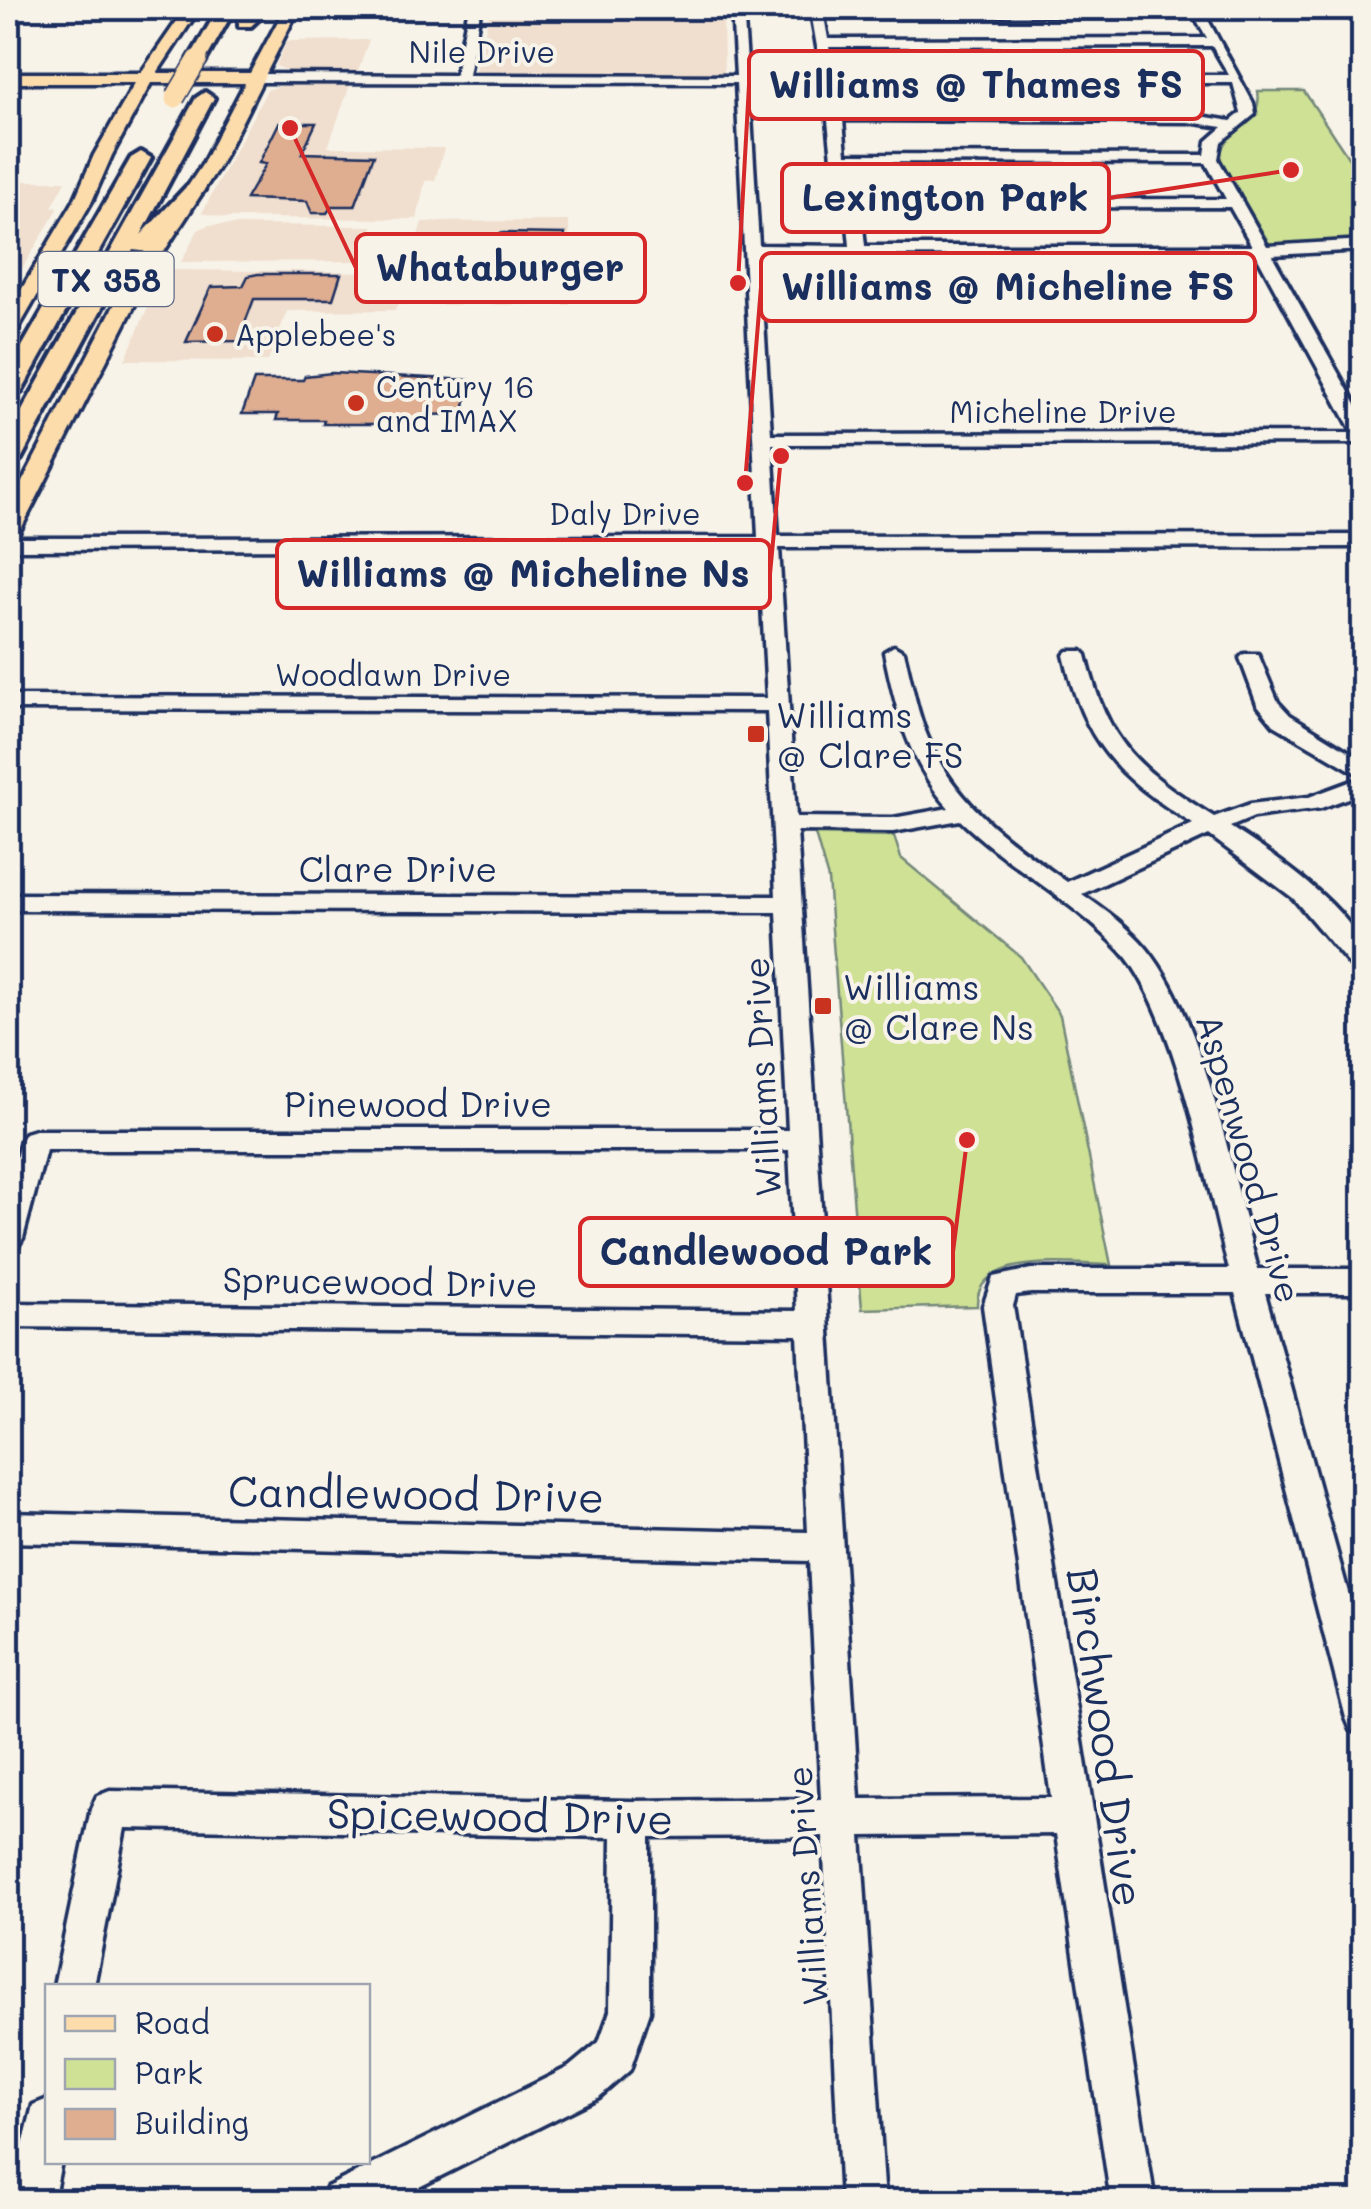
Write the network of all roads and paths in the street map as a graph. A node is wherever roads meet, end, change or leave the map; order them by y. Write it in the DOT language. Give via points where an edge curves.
graph roads {
  1 [pos="193,8"];
  2 [pos="217,8"];
  3 [pos="227,8"];
  4 [pos="262,8"];
  5 [pos="292,8"];
  6 [pos="738,8"];
  7 [pos="474,12"];
  8 [pos="245,21"];
  9 [pos="182,23"];
  10 [pos="1212,42"];
  11 [pos="822,43"];
  12 [pos="271,50"];
  13 [pos="198,59"];
  14 [pos="225,59"];
  15 [pos="8,78"];
  16 [pos="146,78"];
  17 [pos="257,78"];
  18 [pos="461,78"];
  19 [pos="744,78"];
  20 [pos="1238,78"];
  21 [pos="828,79"];
  22 [pos="1085,79"];
  23 [pos="957,80"];
  24 [pos="836,116"];
  25 [pos="122,120"];
  26 [pos="230,124"];
  27 [pos="1233,125"];
  28 [pos="1210,159"];
  29 [pos="194,190"];
  30 [pos="84,201"];
  31 [pos="1236,203"];
  32 [pos="1364,245"];
  33 [pos="753,250"];
  34 [pos="858,251"];
  35 [pos="1264,251"];
  36 [pos="8,328"];
  37 [pos="8,362"];
  38 [pos="8,392"];
  39 [pos="23,430"];
  40 [pos="1364,437"];
  41 [pos="764,439"];
  42 [pos="8,459"];
  43 [pos="8,531"];
  44 [pos="1364,541"];
  45 [pos="769,543"];
  46 [pos="8,544"];
  47 [pos="894,652"];
  48 [pos="1075,655"];
  49 [pos="1250,658"];
  50 [pos="8,704"];
  51 [pos="778,705"];
  52 [pos="1364,771"];
  53 [pos="1364,784"];
  54 [pos="966,812"];
  55 [pos="784,824"];
  56 [pos="1212,825"];
  57 [pos="1064,892"];
  58 [pos="8,902"];
  59 [pos="789,904"];
  60 [pos="1364,965"];
  61 [pos="802,1140"];
  62 [pos="8,1238"];
  63 [pos="1364,1281"];
  64 [pos="1246,1282"];
  65 [pos="8,1314"];
  66 [pos="812,1324"];
  67 [pos="8,1528"];
  68 [pos="824,1547"];
  69 [pos="1364,1718"];
  70 [pos="838,1816"];
  71 [pos="1072,1816"];
  72 [pos="632,1819"];
  73 [pos="74,1984"];
  74 [pos="45,2134"];
  75 [pos="31,2202"];
  76 [pos="342,2202"];
  77 [pos="863,2202"];
  78 [pos="1133,2202"];
  1 -- 9 [label="main road"];
  2 -- 13 [label="highway"];
  3 -- 13 [label="highway, TX 358"];
  4 -- 8 [label="highway"];
  5 -- 12 [label="main road"];
  6 -- 19 [label="street, Williams Drive"];
  7 -- 18 [label="street"];
  9 -- 12 [label="main road" via="170,60 181,68 250,66"];
  9 -- 16 [label="main road"];
  10 -- 11 [label="street"];
  10 -- 11 [label="street" via="1198,12 817,12"];
  10 -- 20 [label="street"];
  11 -- 21 [label="street"];
  12 -- 17 [label="main road"];
  13 -- 38 [label="highway, TX 358, bridge"];
  14 -- 39 [label="highway, TX 358"];
  15 -- 16 [label="main road, Nile Drive"];
  16 -- 17 [label="main road, Nile Drive"];
  16 -- 25 [label="main road"];
  17 -- 18 [label="street, Nile Drive"];
  17 -- 26 [label="main road"];
  18 -- 19 [label="street, Nile Drive"];
  19 -- 21 [label="street, Nile Drive"];
  19 -- 33 [label="street, Williams Drive"];
  20 -- 22 [label="street"];
  20 -- 27 [label="street" via="1249,98 1248,114"];
  21 -- 23 [label="street, Nile Drive"];
  21 -- 24 [label="street"];
  24 -- 27 [label="street" via="1188,118"];
  24 -- 28 [label="street" via="839,158"];
  25 -- 26 [label="main road" via="154,92 217,88 233,98"];
  25 -- 30 [label="main road"];
  26 -- 29 [label="main road"];
  27 -- 28 [label="street" via="1214,140"];
  28 -- 31 [label="street"];
  29 -- 39 [label="highway" via="151,234 68,374"];
  29 -- 43 [label="main road" via="144,267"];
  30 -- 36 [label="main road"];
  30 -- 37 [label="highway"];
  31 -- 34 [label="street" via="853,204"];
  31 -- 35 [label="street"];
  32 -- 35 [label="street"];
  33 -- 34 [label="street"];
  33 -- 41 [label="street, Williams Drive"];
  34 -- 35 [label="street"];
  35 -- 40 [label="street"];
  39 -- 42 [label="highway, TX 358"];
  40 -- 41 [label="street, Micheline Drive"];
  41 -- 45 [label="street, Williams Drive"];
  44 -- 45 [label="street, Daly Drive"];
  45 -- 46 [label="street, Daly Drive"];
  45 -- 51 [label="street, Williams Drive"];
  47 -- 54 [label="street, Aspenwood Drive" via="924,754"];
  48 -- 56 [label="street" via="1084,698 1100,730 1128,764"];
  49 -- 52 [label="street" via="1268,704 1282,720"];
  50 -- 51 [label="street, Woodlawn Drive"];
  51 -- 55 [label="street, Williams Drive"];
  53 -- 56 [label="street" via="1333,798 1250,811"];
  54 -- 55 [label="street" via="893,825"];
  54 -- 57 [label="street, Aspenwood Drive"];
  55 -- 59 [label="street, Williams Drive"];
  56 -- 57 [label="street"];
  56 -- 60 [label="street" via="1295,886"];
  57 -- 64 [label="street, Aspenwood Drive" via="1107,924 1162,993"];
  58 -- 59 [label="street, Clare Drive"];
  59 -- 61 [label="street, Williams Drive"];
  61 -- 62 [label="street, Pinewood Drive" via="35,1140"];
  61 -- 66 [label="street, Williams Drive"];
  63 -- 64 [label="street"];
  64 -- 69 [label="street, Aspenwood Drive"];
  64 -- 71 [label="street, Birchwood Drive" via="1004,1285 998,1306"];
  65 -- 66 [label="street, Sprucewood Drive"];
  66 -- 68 [label="street, Williams Drive"];
  67 -- 68 [label="street, Candlewood Drive"];
  68 -- 70 [label="street, Williams Drive"];
  70 -- 71 [label="street, Spicewood Drive"];
  70 -- 72 [label="street, Spicewood Drive"];
  70 -- 77 [label="street, Williams Drive"];
  71 -- 78 [label="street, Birchwood Drive"];
  72 -- 73 [label="street, Spicewood Drive" via="110,1808"];
  72 -- 76 [label="street" via="630,2011 615,2055 584,2082"];
  74 -- 75 [label="street"];
}
